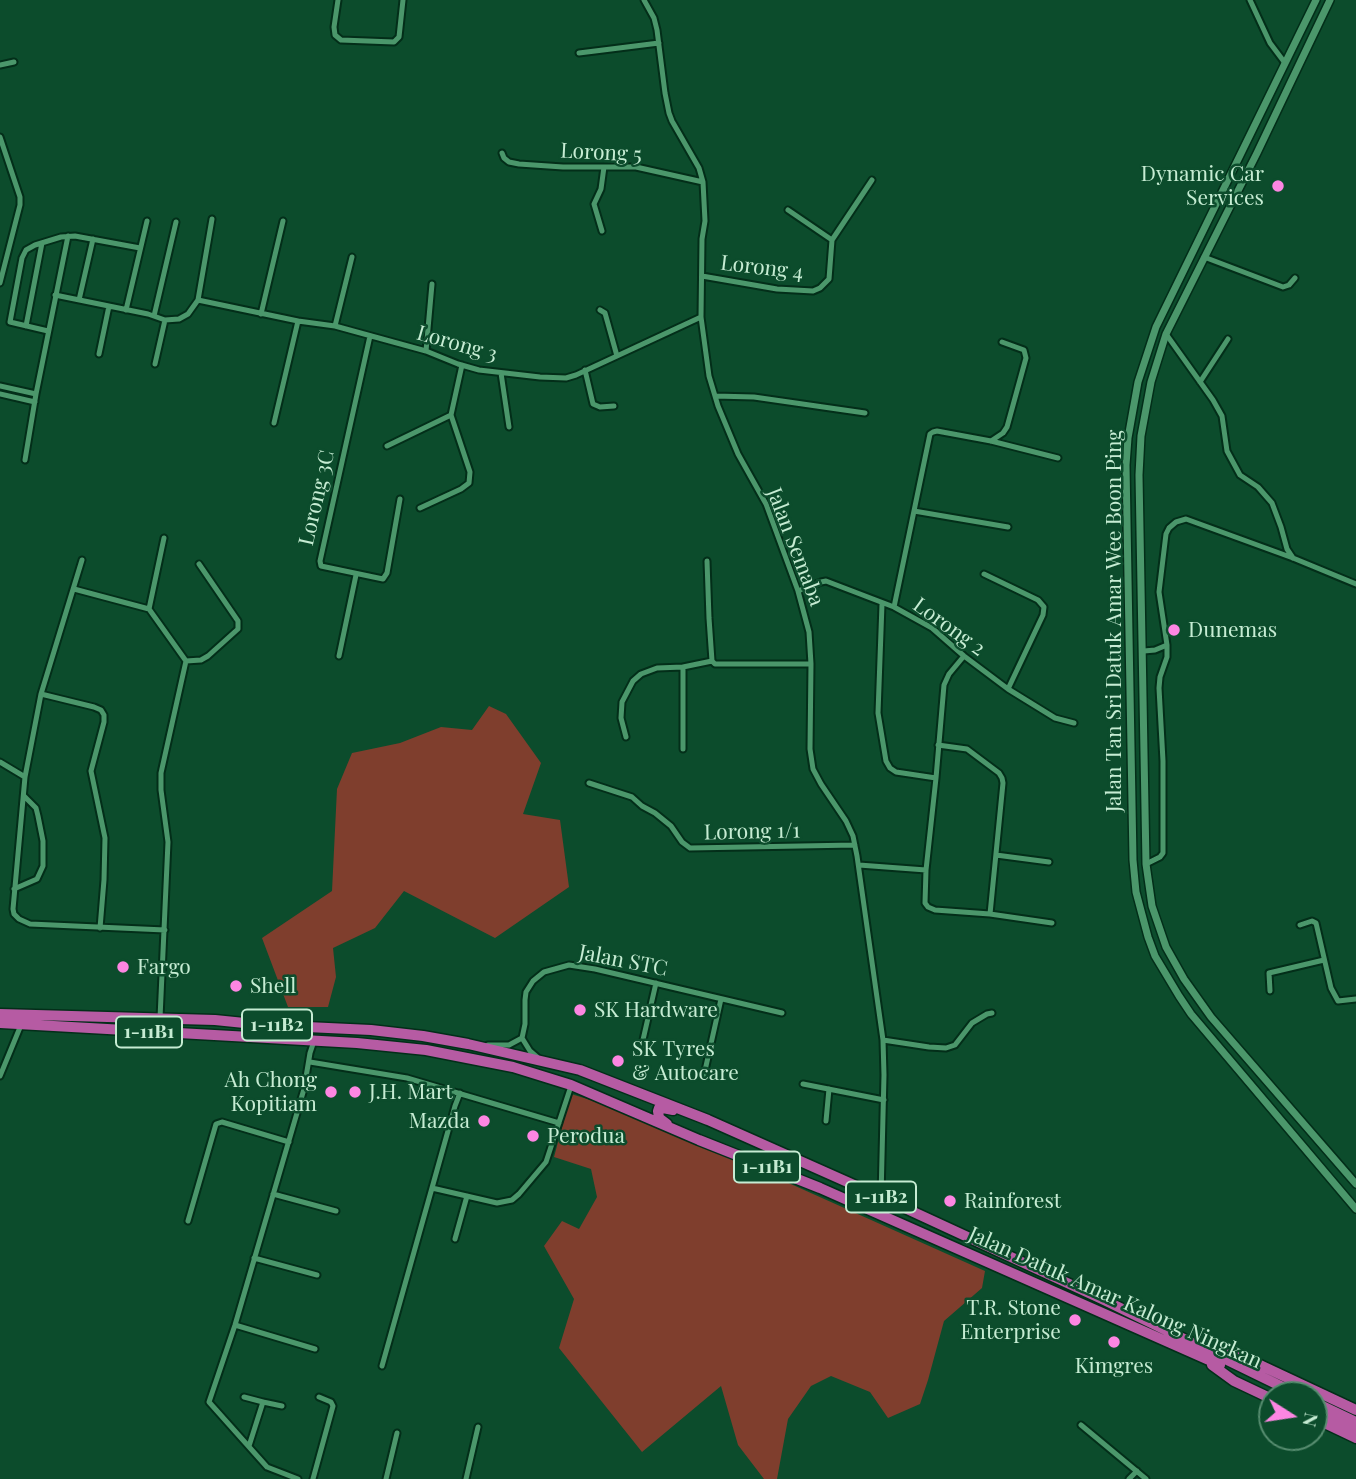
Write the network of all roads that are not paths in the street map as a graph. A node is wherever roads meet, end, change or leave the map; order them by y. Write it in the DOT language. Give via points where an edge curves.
graph roads {
  1 [pos="338,0"];
  2 [pos="403,0"];
  3 [pos="644,0"];
  4 [pos="1250,0"];
  5 [pos="1316,0"];
  6 [pos="1331,0"];
  7 [pos="659,43"];
  8 [pos="579,52"];
  9 [pos="14,62"];
  10 [pos="1285,63"];
  11 [pos="0,65"];
  12 [pos="0,137"];
  13 [pos="502,153"];
  14 [pos="604,167"];
  15 [pos="872,180"];
  16 [pos="703,183"];
  17 [pos="788,210"];
  18 [pos="212,219"];
  19 [pos="147,221"];
  20 [pos="283,221"];
  21 [pos="176,222"];
  22 [pos="602,231"];
  23 [pos="68,236"];
  24 [pos="93,239"];
  25 [pos="832,240"];
  26 [pos="42,243"];
  27 [pos="140,248"];
  28 [pos="352,257"];
  29 [pos="1204,257"];
  30 [pos="702,276"];
  31 [pos="1295,278"];
  32 [pos="0,283"];
  33 [pos="432,284"];
  34 [pos="55,295"];
  35 [pos="79,299"];
  36 [pos="198,300"];
  37 [pos="109,306"];
  38 [pos="126,310"];
  39 [pos="600,310"];
  40 [pos="261,314"];
  41 [pos="153,316"];
  42 [pos="701,317"];
  43 [pos="165,320"];
  44 [pos="298,321"];
  45 [pos="26,326"];
  46 [pos="335,326"];
  47 [pos="48,331"];
  48 [pos="1166,334"];
  49 [pos="370,336"];
  50 [pos="1228,339"];
  51 [pos="1002,342"];
  52 [pos="426,351"];
  53 [pos="99,354"];
  54 [pos="617,355"];
  55 [pos="155,365"];
  56 [pos="462,365"];
  57 [pos="585,370"];
  58 [pos="501,373"];
  59 [pos="1200,382"];
  60 [pos="0,386"];
  61 [pos="0,394"];
  62 [pos="36,394"];
  63 [pos="715,396"];
  64 [pos="35,402"];
  65 [pos="614,406"];
  66 [pos="866,413"];
  67 [pos="452,415"];
  68 [pos="274,423"];
  69 [pos="509,427"];
  70 [pos="991,441"];
  71 [pos="387,446"];
  72 [pos="1058,458"];
  73 [pos="26,460"];
  74 [pos="400,499"];
  75 [pos="420,508"];
  76 [pos="914,511"];
  77 [pos="1008,527"];
  78 [pos="164,538"];
  79 [pos="1293,558"];
  80 [pos="82,561"];
  81 [pos="707,562"];
  82 [pos="199,564"];
  83 [pos="984,574"];
  84 [pos="356,575"];
  85 [pos="1356,584"];
  86 [pos="74,589"];
  87 [pos="798,591"];
  88 [pos="882,604"];
  89 [pos="894,607"];
  90 [pos="149,609"];
  91 [pos="1167,645"];
  92 [pos="1144,651"];
  93 [pos="339,656"];
  94 [pos="964,656"];
  95 [pos="186,661"];
  96 [pos="712,661"];
  97 [pos="811,664"];
  98 [pos="683,667"];
  99 [pos="1008,689"];
  100 [pos="41,694"];
  101 [pos="1074,723"];
  102 [pos="625,737"];
  103 [pos="938,745"];
  104 [pos="683,749"];
  105 [pos="0,762"];
  106 [pos="25,777"];
  107 [pos="936,779"];
  108 [pos="589,783"];
  109 [pos="23,796"];
  110 [pos="855,845"];
  111 [pos="996,855"];
  112 [pos="1049,862"];
  113 [pos="1146,864"];
  114 [pos="859,865"];
  115 [pos="926,870"];
  116 [pos="14,888"];
  117 [pos="990,914"];
  118 [pos="1052,923"];
  119 [pos="1300,925"];
  120 [pos="100,928"];
  121 [pos="165,930"];
  122 [pos="1324,960"];
  123 [pos="656,983"];
  124 [pos="1270,991"];
  125 [pos="721,999"];
  126 [pos="1356,999"];
  127 [pos="782,1013"];
  128 [pos="992,1013"];
  129 [pos="0,1014"];
  130 [pos="160,1018"];
  131 [pos="0,1023"];
  132 [pos="21,1025"];
  133 [pos="522,1038"];
  134 [pos="299,1039"];
  135 [pos="315,1040"];
  136 [pos="883,1040"];
  137 [pos="468,1044"];
  138 [pos="310,1053"];
  139 [pos="640,1054"];
  140 [pos="310,1062"];
  141 [pos="551,1063"];
  142 [pos="704,1075"];
  143 [pos="0,1076"];
  144 [pos="803,1084"];
  145 [pos="571,1085"];
  146 [pos="829,1089"];
  147 [pos="460,1093"];
  148 [pos="884,1100"];
  149 [pos="708,1120"];
  150 [pos="826,1121"];
  151 [pos="559,1122"];
  152 [pos="699,1140"];
  153 [pos="289,1142"];
  154 [pos="1356,1184"];
  155 [pos="432,1188"];
  156 [pos="273,1194"];
  157 [pos="467,1196"];
  158 [pos="881,1198"];
  159 [pos="1356,1209"];
  160 [pos="336,1211"];
  161 [pos="188,1222"];
  162 [pos="455,1239"];
  163 [pos="254,1258"];
  164 [pos="317,1275"];
  165 [pos="235,1325"];
  166 [pos="315,1349"];
  167 [pos="1202,1353"];
  168 [pos="382,1366"];
  169 [pos="1267,1381"];
  170 [pos="1258,1382"];
  171 [pos="1258,1392"];
  172 [pos="244,1397"];
  173 [pos="319,1397"];
  174 [pos="263,1402"];
  175 [pos="282,1406"];
  176 [pos="1328,1409"];
  177 [pos="1354,1409"];
  178 [pos="1328,1416"];
  179 [pos="1356,1422"];
  180 [pos="1328,1424"];
  181 [pos="1081,1425"];
  182 [pos="478,1427"];
  183 [pos="1356,1429"];
  184 [pos="397,1433"];
  185 [pos="1356,1440"];
  186 [pos="249,1446"];
  187 [pos="1136,1471"];
  188 [pos="298,1479"];
  189 [pos="313,1479"];
  190 [pos="386,1479"];
  191 [pos="466,1479"];
  192 [pos="1129,1479"];
  193 [pos="1146,1479"];
  1 -- 2 [label="street" via="334,27 341,40 394,42 399,37"];
  3 -- 7 [label="street, Jalan Semaba" via="654,18"];
  4 -- 10 [label="street"];
  5 -- 10 [label="main road, Jalan Tan Sri Datuk Amar Wee Boon Ping"];
  6 -- 29 [label="main road, Jalan Tan Sri Datuk Amar Wee Boon Ping"];
  7 -- 8 [label="street"];
  7 -- 16 [label="street, Jalan Semaba" via="669,113"];
  9 -- 11 [label="street"];
  10 -- 159 [label="main road, Jalan Tan Sri Datuk Amar Wee Boon Ping" via="1156,327 1131,417 1126,465 1133,860 1148,937 1179,996"];
  12 -- 32 [label="street" via="20,205"];
  13 -- 14 [label="street, Lorong 5" via="509,162 519,164"];
  14 -- 16 [label="street, Lorong 5" via="636,167"];
  14 -- 22 [label="street" via="594,204"];
  15 -- 25 [label="street, Lorong 4"];
  16 -- 30 [label="street, Jalan Semaba"];
  17 -- 25 [label="street"];
  18 -- 36 [label="street"];
  19 -- 27 [label="street"];
  20 -- 40 [label="street"];
  21 -- 41 [label="street"];
  23 -- 24 [label="street"];
  23 -- 26 [label="street"];
  23 -- 34 [label="street"];
  24 -- 27 [label="street"];
  24 -- 35 [label="street"];
  25 -- 30 [label="street, Lorong 4" via="829,279 813,291"];
  26 -- 45 [label="street"];
  26 -- 45 [label="street" via="26,250 22,258 10,322"];
  27 -- 38 [label="street"];
  28 -- 46 [label="street"];
  29 -- 31 [label="street" via="1283,287"];
  29 -- 48 [label="main road, Jalan Tan Sri Datuk Amar Wee Boon Ping"];
  30 -- 42 [label="street, Jalan Semaba"];
  33 -- 52 [label="street"];
  34 -- 35 [label="street"];
  34 -- 47 [label="street"];
  35 -- 37 [label="street"];
  36 -- 40 [label="street, Lorong 3"];
  36 -- 43 [label="street" via="188,314"];
  37 -- 38 [label="street"];
  37 -- 53 [label="street"];
  38 -- 41 [label="street"];
  39 -- 54 [label="street" via="605,313"];
  40 -- 44 [label="street, Lorong 3"];
  41 -- 43 [label="street"];
  42 -- 54 [label="street, Lorong 3"];
  42 -- 63 [label="street, Jalan Semaba"];
  43 -- 55 [label="street"];
  44 -- 46 [label="street, Lorong 3"];
  44 -- 68 [label="street"];
  45 -- 47 [label="street"];
  46 -- 49 [label="street, Lorong 3"];
  47 -- 62 [label="street"];
  48 -- 59 [label="street"];
  48 -- 92 [label="main road, Jalan Tan Sri Datuk Amar Wee Boon Ping" via="1141,436"];
  49 -- 52 [label="street, Lorong 3"];
  49 -- 84 [label="street, Lorong 3C" via="320,561 321,566"];
  50 -- 59 [label="street"];
  51 -- 70 [label="street" via="1024,350 1026,358 1007,427"];
  52 -- 56 [label="street, Lorong 3"];
  54 -- 57 [label="street, Lorong 3"];
  56 -- 58 [label="street, Lorong 3"];
  56 -- 67 [label="street"];
  57 -- 58 [label="street, Lorong 3" via="566,377"];
  57 -- 65 [label="street" via="593,404"];
  58 -- 69 [label="street"];
  59 -- 79 [label="street" via="1222,416 1227,451 1240,475 1272,503"];
  60 -- 62 [label="street"];
  61 -- 64 [label="street"];
  62 -- 64 [label="street"];
  63 -- 66 [label="street"];
  63 -- 87 [label="street, Jalan Semaba" via="738,454 766,505"];
  64 -- 73 [label="street"];
  67 -- 71 [label="street"];
  67 -- 75 [label="street" via="470,472 469,483"];
  70 -- 72 [label="street"];
  70 -- 76 [label="street" via="937,431 930,434"];
  74 -- 84 [label="street, Lorong 3C" via="387,573 381,580"];
  76 -- 77 [label="street"];
  76 -- 89 [label="street"];
  78 -- 90 [label="street"];
  79 -- 85 [label="street"];
  79 -- 91 [label="street" via="1186,519 1176,522 1166,534 1159,592"];
  80 -- 86 [label="street"];
  81 -- 96 [label="street"];
  82 -- 95 [label="street" via="238,621 238,629 208,656"];
  83 -- 99 [label="street" via="1045,607"];
  84 -- 93 [label="street"];
  86 -- 90 [label="street"];
  86 -- 100 [label="street"];
  87 -- 88 [label="street, Lorong 2" via="826,581"];
  87 -- 97 [label="street, Jalan Semaba"];
  88 -- 89 [label="street, Lorong 2"];
  88 -- 107 [label="street" via="878,713 886,761 895,772"];
  89 -- 94 [label="street, Lorong 2" via="932,628"];
  90 -- 95 [label="street"];
  91 -- 92 [label="street"];
  91 -- 113 [label="street" via="1160,677 1163,853"];
  92 -- 113 [label="main road, Jalan Tan Sri Datuk Amar Wee Boon Ping"];
  94 -- 99 [label="street, Lorong 2"];
  94 -- 103 [label="street" via="944,685"];
  95 -- 121 [label="street" via="161,773 168,842"];
  96 -- 97 [label="street"];
  96 -- 98 [label="street"];
  97 -- 110 [label="street, Jalan Semaba" via="813,769 846,821"];
  98 -- 102 [label="street" via="657,668 633,681 622,702"];
  98 -- 104 [label="street"];
  99 -- 101 [label="street, Lorong 2" via="1055,718"];
  100 -- 106 [label="street"];
  100 -- 120 [label="street" via="94,707 104,715 91,771 104,838"];
  103 -- 107 [label="street"];
  103 -- 111 [label="street" via="967,749 1002,778"];
  105 -- 106 [label="street"];
  106 -- 109 [label="street"];
  107 -- 115 [label="street"];
  108 -- 110 [label="street, Lorong 1/1" via="632,797 671,826 690,848"];
  109 -- 116 [label="street"];
  109 -- 116 [label="street" via="36,808 43,866 37,879"];
  110 -- 114 [label="street, Jalan Semaba"];
  111 -- 112 [label="street"];
  111 -- 117 [label="street"];
  113 -- 154 [label="main road, Jalan Tan Sri Datuk Amar Wee Boon Ping" via="1152,906 1166,947 1184,979 1211,1017"];
  114 -- 115 [label="street"];
  114 -- 136 [label="street, Jalan Semaba"];
  115 -- 117 [label="street" via="928,907"];
  116 -- 120 [label="street" via="13,909 24,922"];
  117 -- 118 [label="street"];
  119 -- 122 [label="street" via="1316,923"];
  120 -- 121 [label="street"];
  121 -- 130 [label="street"];
  122 -- 124 [label="street" via="1269,972"];
  122 -- 126 [label="street" via="1338,1002"];
  123 -- 125 [label="street, Jalan STC"];
  123 -- 133 [label="street, Jalan STC" via="576,966 544,972 526,992"];
  123 -- 139 [label="street"];
  125 -- 127 [label="street, Jalan STC"];
  125 -- 142 [label="street"];
  128 -- 136 [label="street" via="972,1023 955,1045 946,1048"];
  129 -- 130 [label="highway, Jalan Datuk Amar Kalong Ningkan / 1-11B2"];
  130 -- 137 [label="highway, Jalan Datuk Amar Kalong Ningkan / 1-11B2" via="371,1030"];
  131 -- 132 [label="highway, Jalan Datuk Amar Kalong Ningkan / 1-11B1"];
  132 -- 134 [label="highway, Jalan Datuk Amar Kalong Ningkan / 1-11B1"];
  132 -- 143 [label="street"];
  133 -- 137 [label="street" via="509,1045"];
  133 -- 141 [label="street" via="530,1052"];
  134 -- 135 [label="highway, Jalan Datuk Amar Kalong Ningkan / 1-11B1"];
  134 -- 138 [label="street"];
  135 -- 138 [label="street"];
  135 -- 145 [label="highway, Jalan Datuk Amar Kalong Ningkan / 1-11B1" via="426,1050 501,1064"];
  136 -- 148 [label="street, Jalan Semaba"];
  137 -- 141 [label="highway, Jalan Datuk Amar Kalong Ningkan / 1-11B2"];
  138 -- 140 [label="street"];
  140 -- 147 [label="street" via="407,1078"];
  140 -- 153 [label="street"];
  141 -- 149 [label="highway, Jalan Datuk Amar Kalong Ningkan / 1-11B2" via="596,1075"];
  144 -- 146 [label="street"];
  145 -- 151 [label="street"];
  145 -- 152 [label="highway, Jalan Datuk Amar Kalong Ningkan / 1-11B1"];
  146 -- 148 [label="street"];
  146 -- 150 [label="street"];
  147 -- 151 [label="street"];
  147 -- 155 [label="street"];
  148 -- 158 [label="street, Jalan Semaba"];
  149 -- 152 [label="highway" via="659,1108 662,1121"];
  149 -- 158 [label="highway, Jalan Datuk Amar Kalong Ningkan / 1-11B2"];
  151 -- 157 [label="street" via="546,1162 512,1200 497,1203"];
  152 -- 167 [label="highway, Jalan Datuk Amar Kalong Ningkan / 1-11B1"];
  153 -- 156 [label="street"];
  153 -- 161 [label="street" via="216,1124"];
  155 -- 157 [label="street"];
  155 -- 168 [label="street"];
  156 -- 160 [label="street"];
  156 -- 163 [label="street"];
  157 -- 162 [label="street"];
  158 -- 167 [label="highway, Jalan Datuk Amar Kalong Ningkan / 1-11B2" via="1104,1300"];
  163 -- 164 [label="street"];
  163 -- 165 [label="street"];
  165 -- 166 [label="street"];
  165 -- 186 [label="street" via="209,1402"];
  167 -- 169 [label="highway, Jalan Datuk Amar Kalong Ningkan / 1-11B2"];
  167 -- 170 [label="highway, Jalan Datuk Amar Kalong Ningkan / 1-11B1"];
  167 -- 171 [label="highway" via="1234,1381"];
  167 -- 177 [label="highway" via="1245,1359"];
  172 -- 174 [label="street"];
  173 -- 189 [label="street" via="333,1406"];
  174 -- 175 [label="street"];
  174 -- 186 [label="street"];
  176 -- 179 [label="highway"];
  178 -- 183 [label="highway"];
  180 -- 185 [label="highway"];
  181 -- 187 [label="street"];
  182 -- 191 [label="street"];
  184 -- 190 [label="street"];
  186 -- 188 [label="street" via="267,1467"];
  187 -- 192 [label="street"];
  187 -- 193 [label="street"];
}
